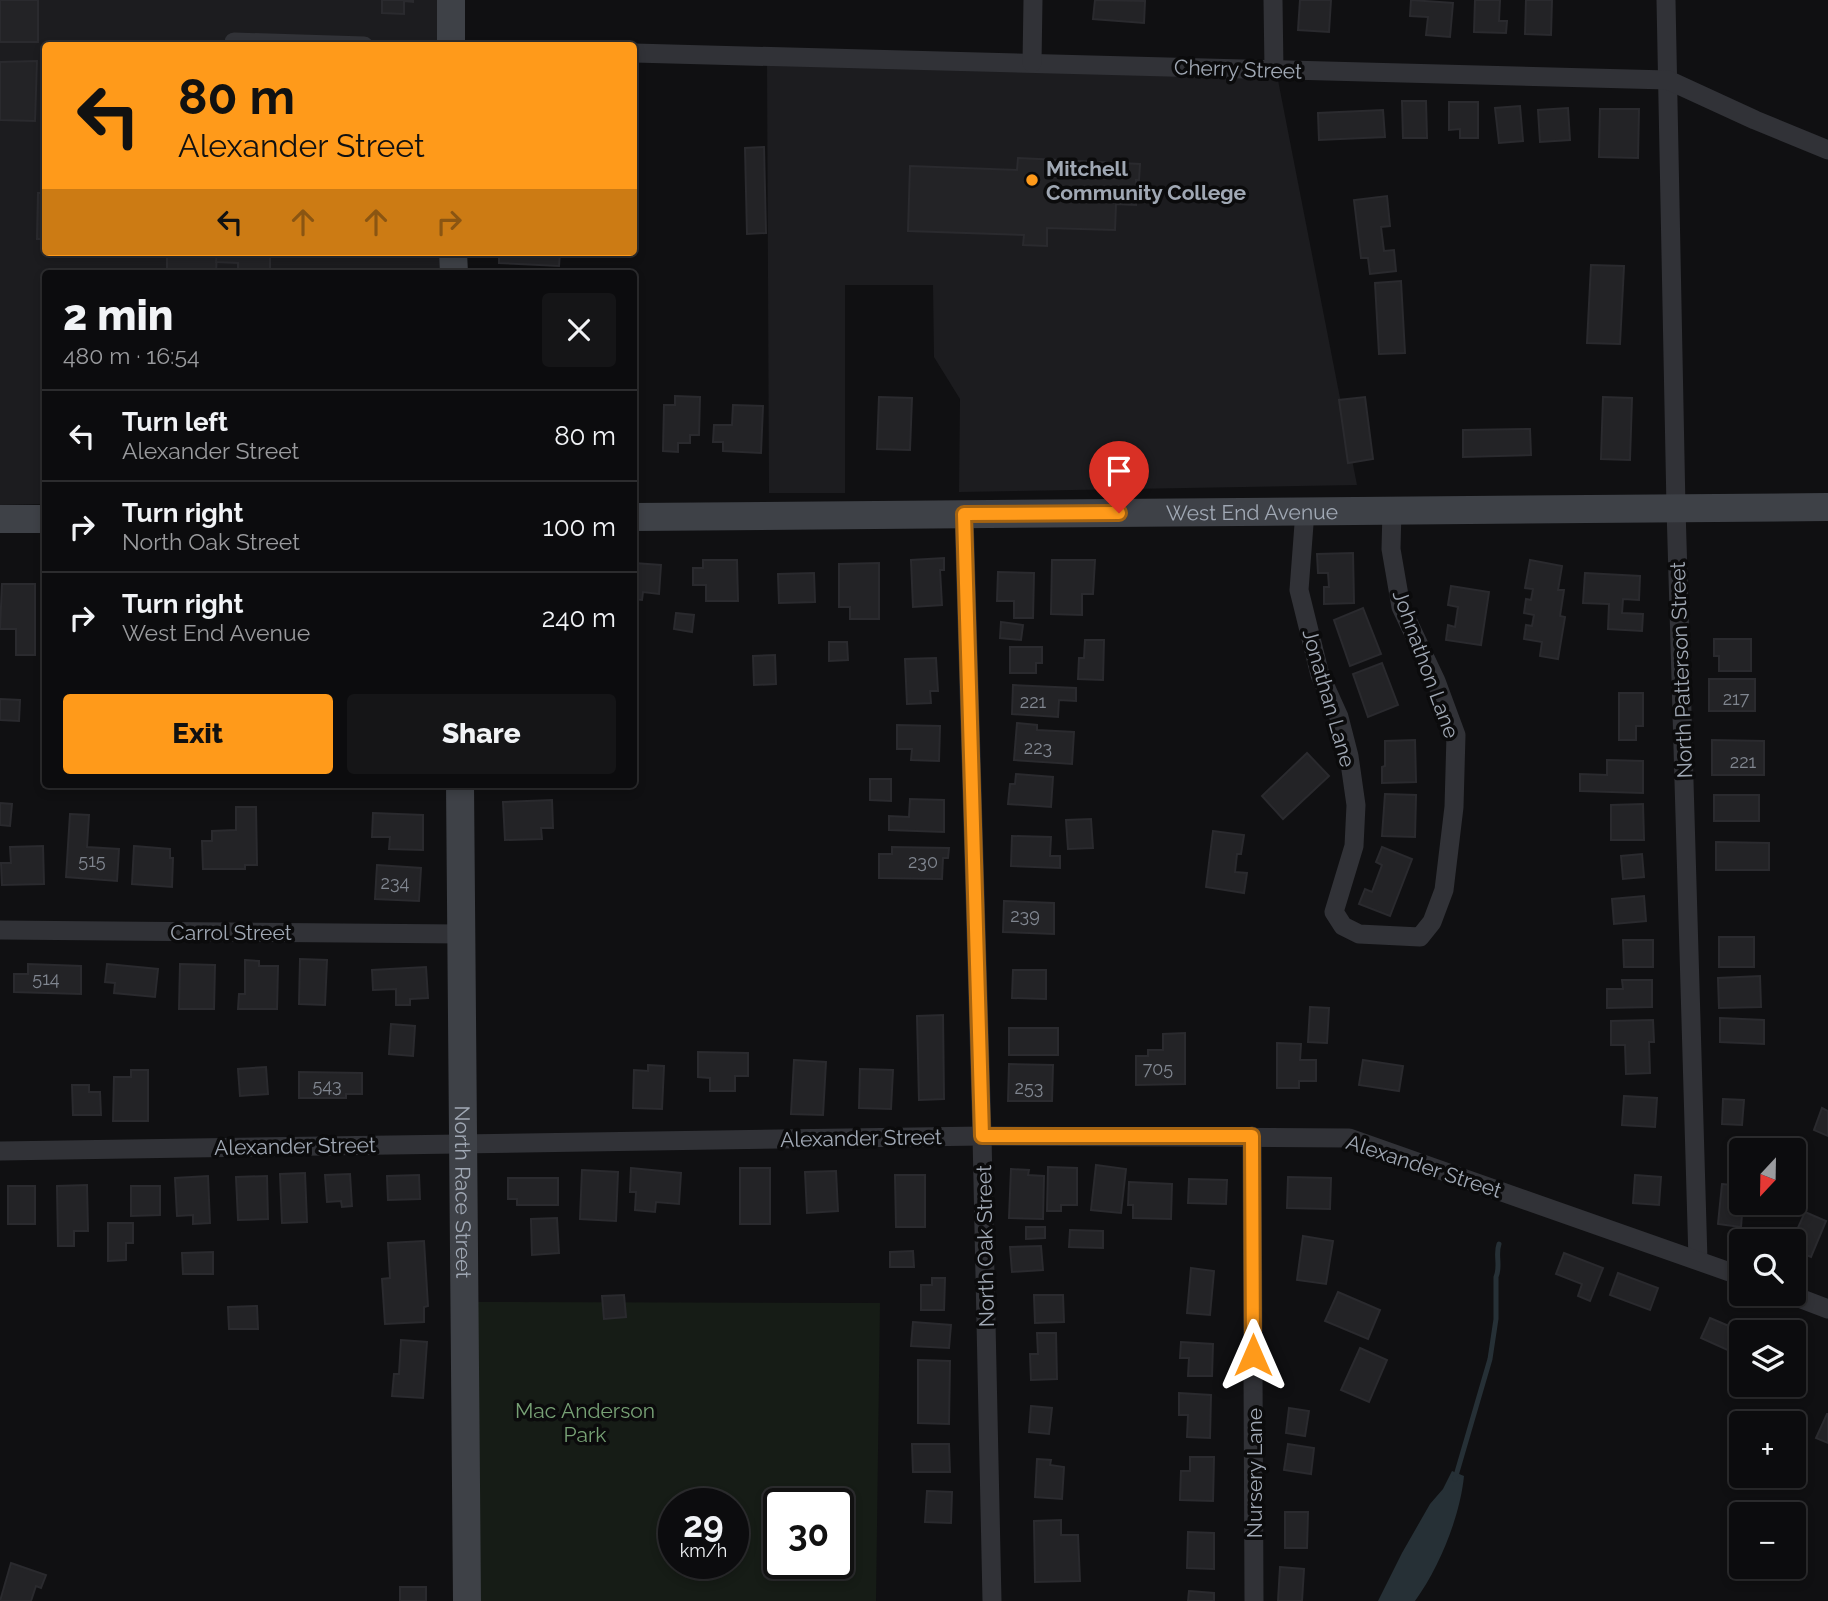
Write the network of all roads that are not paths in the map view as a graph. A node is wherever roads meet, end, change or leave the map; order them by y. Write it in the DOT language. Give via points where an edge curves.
graph roads {
  1 [pos="451,0"];
  2 [pos="1033,0"];
  3 [pos="1273,0"];
  4 [pos="1667,0"];
  5 [pos="451,42"];
  6 [pos="637,52"];
  7 [pos="1032,63"];
  8 [pos="1274,69"];
  9 [pos="1668,80"];
  10 [pos="1828,150"];
  11 [pos="1828,507"];
  12 [pos="1676,508"];
  13 [pos="1392,510"];
  14 [pos="1305,511"];
  15 [pos="964,514"];
  16 [pos="637,517"];
  17 [pos="0,519"];
  18 [pos="42,519"];
  19 [pos="460,788"];
  20 [pos="1448,859"];
  21 [pos="0,930"];
  22 [pos="462,934"];
  23 [pos="982,1136"];
  24 [pos="1252,1136"];
  25 [pos="463,1144"];
  26 [pos="0,1151"];
  27 [pos="1698,1260"];
  28 [pos="1729,1272"];
  29 [pos="1806,1301"];
  30 [pos="1828,1309"];
  31 [pos="467,1601"];
  32 [pos="992,1601"];
  33 [pos="1254,1601"];
  1 -- 5 [label="main road"];
  2 -- 7 [label="street"];
  3 -- 8 [label="street"];
  4 -- 9 [label="street, North Patterson Street"];
  6 -- 7 [label="street, Cherry Street"];
  7 -- 8 [label="street, Cherry Street"];
  8 -- 9 [label="street, Cherry Street"];
  9 -- 10 [label="street, Cherry Street"];
  9 -- 12 [label="street, North Patterson Street"];
  11 -- 12 [label="main road, West End Avenue"];
  12 -- 13 [label="main road, West End Avenue"];
  12 -- 27 [label="street, North Patterson Street"];
  13 -- 14 [label="main road, West End Avenue"];
  13 -- 20 [label="street, Johnathon Lane" via="1391,549 1401,607 1456,735"];
  14 -- 15 [label="main road, West End Avenue"];
  14 -- 20 [label="street, Jonathan Lane" via="1299,590 1320,675 1339,717 1356,805 1354,846 1334,912 1343,926 1359,934 1420,937 1432,922 1444,890"];
  15 -- 16 [label="main road, West End Avenue"];
  15 -- 23 [label="street, North Oak Street"];
  17 -- 18 [label="main road"];
  19 -- 22 [label="main road, North Race Street"];
  21 -- 22 [label="street, Carrol Street"];
  22 -- 25 [label="main road, North Race Street"];
  23 -- 24 [label="street, Alexander Street"];
  23 -- 25 [label="street, Alexander Street"];
  23 -- 32 [label="street, North Oak Street"];
  24 -- 27 [label="street, Alexander Street" via="1349,1138"];
  24 -- 33 [label="street, Nursery Lane"];
  25 -- 26 [label="street, Alexander Street"];
  25 -- 31 [label="main road, North Race Street"];
  27 -- 28 [label="street, Alexander Street"];
  29 -- 30 [label="street"];
}
